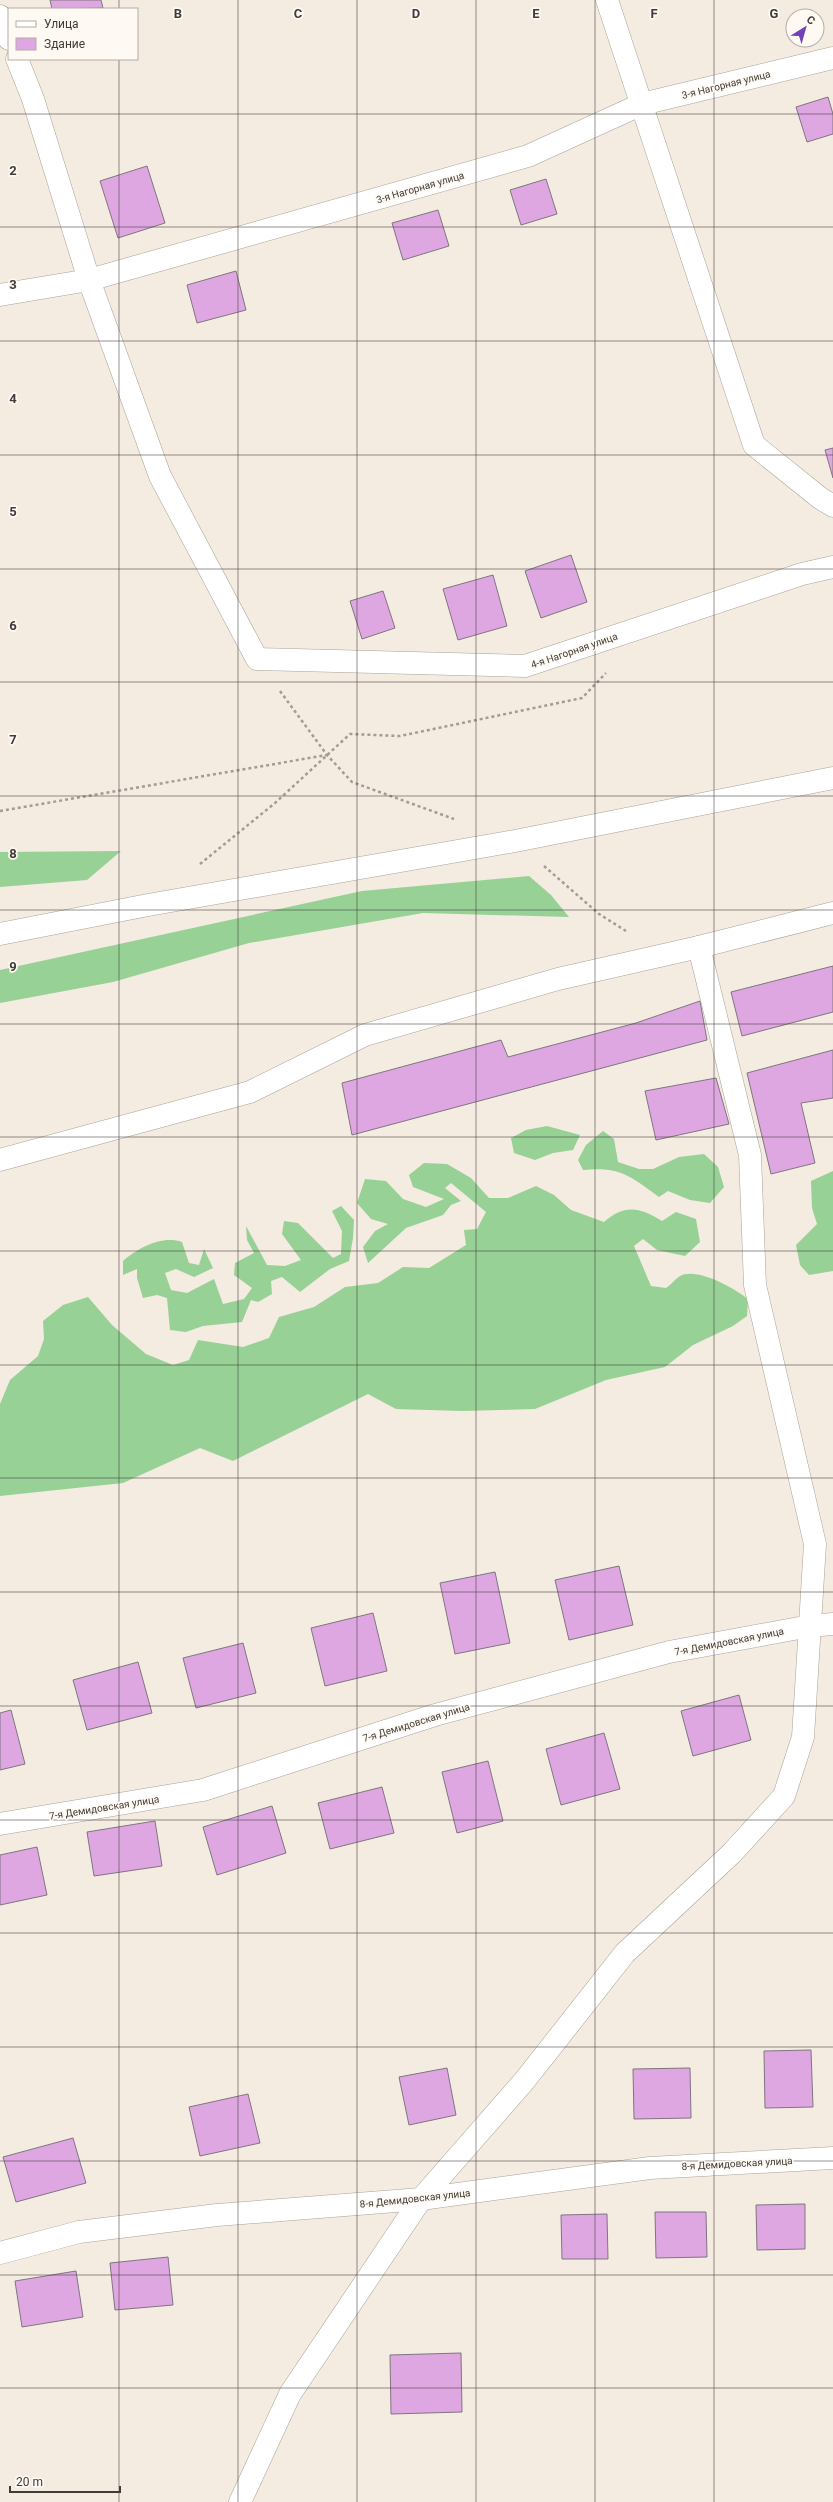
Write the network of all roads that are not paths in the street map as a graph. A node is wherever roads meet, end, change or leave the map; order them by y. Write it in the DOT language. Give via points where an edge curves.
graph roads {
  1 [pos="607,0"];
  2 [pos="0,16"];
  3 [pos="8,36"];
  4 [pos="833,58"];
  5 [pos="17,60"];
  6 [pos="642,104"];
  7 [pos="89,280"];
  8 [pos="0,295"];
  9 [pos="833,506"];
  10 [pos="833,567"];
  11 [pos="833,778"];
  12 [pos="833,913"];
  13 [pos="0,934"];
  14 [pos="699,948"];
  15 [pos="0,1160"];
  16 [pos="833,1624"];
  17 [pos="810,1626"];
  18 [pos="0,1824"];
  19 [pos="833,2158"];
  20 [pos="421,2199"];
  21 [pos="0,2253"];
  22 [pos="240,2502"];
  1 -- 6 [label="street"];
  2 -- 3 [label="street"];
  4 -- 6 [label="street, 3-я Нагорная улица"];
  5 -- 7 [label="street" via="33,99"];
  6 -- 7 [label="street, 3-я Нагорная улица" via="528,156"];
  6 -- 9 [label="street" via="754,445"];
  7 -- 8 [label="street, 3-я Нагорная улица"];
  7 -- 10 [label="street, 4-я Нагорная улица" via="160,476 257,659 525,666 802,574"];
  11 -- 13 [label="street" via="515,841 148,905"];
  12 -- 14 [label="street"];
  14 -- 15 [label="street" via="558,979 364,1035 250,1092"];
  14 -- 17 [label="street" via="750,1155 755,1285 815,1544"];
  16 -- 17 [label="street, 7-я Демидовская улица"];
  17 -- 18 [label="street, 7-я Демидовская улица" via="669,1652 435,1714 203,1790"];
  17 -- 20 [label="street" via="803,1737 784,1796 732,1853 625,1953 525,2080"];
  19 -- 20 [label="street, 8-я Демидовская улица" via="650,2168"];
  20 -- 21 [label="street, 8-я Демидовская улица" via="209,2216 79,2232"];
  20 -- 22 [label="street" via="290,2394"];
}
